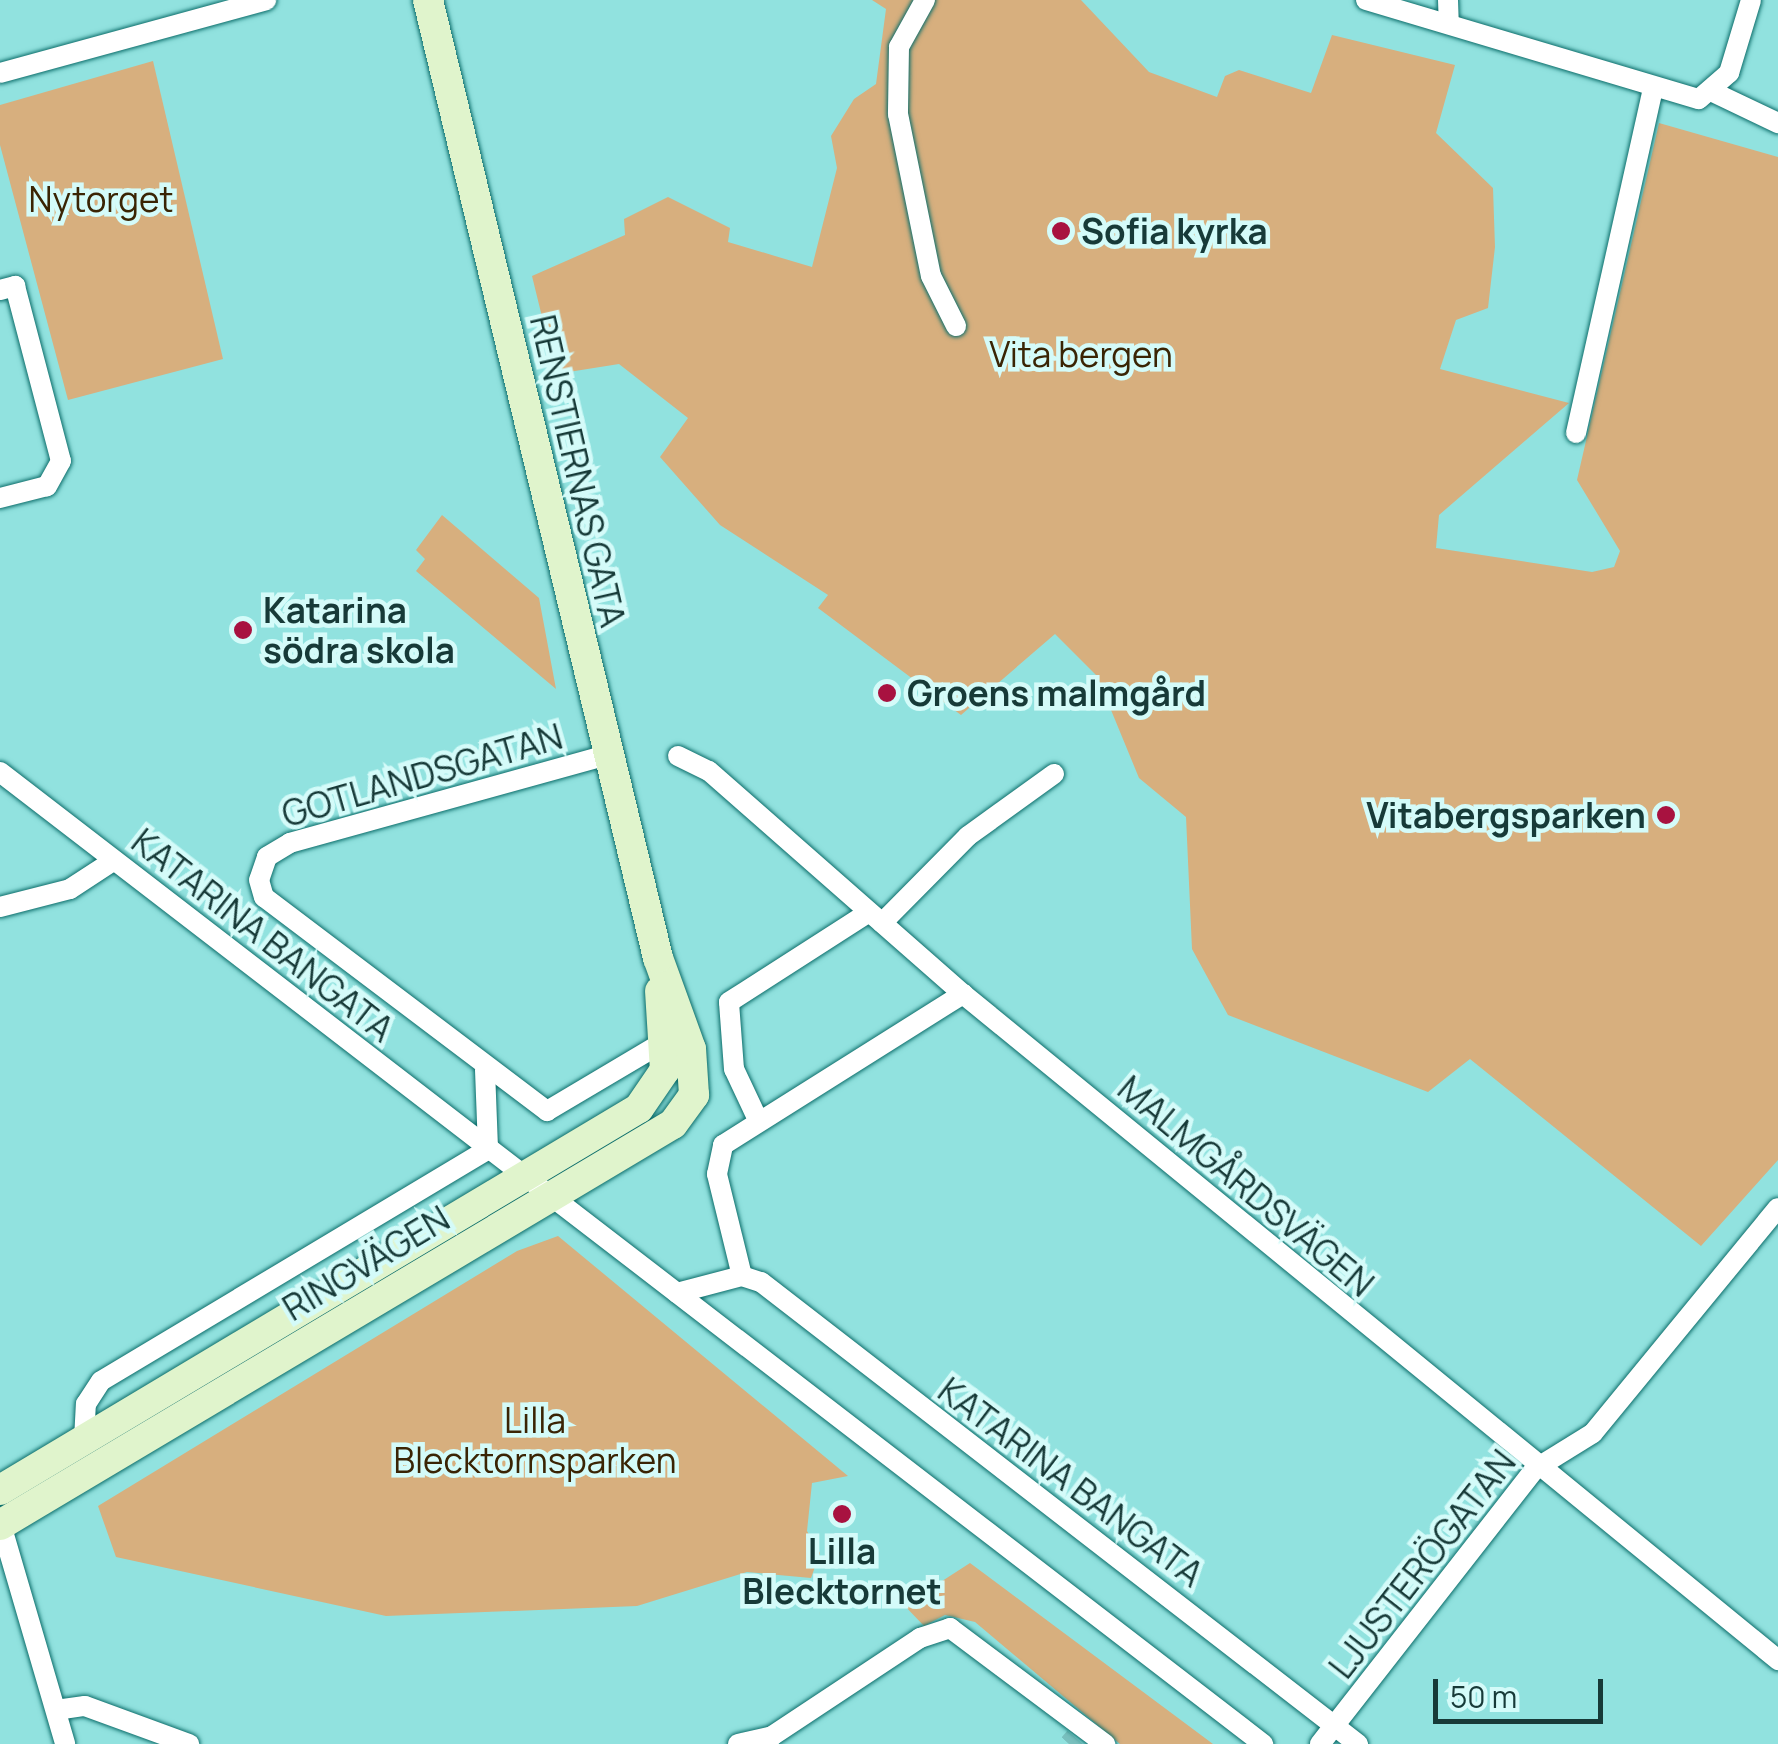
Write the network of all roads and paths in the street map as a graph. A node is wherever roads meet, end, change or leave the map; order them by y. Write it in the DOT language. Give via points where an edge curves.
graph roads {
  1 [pos="266,0"];
  2 [pos="428,0"];
  3 [pos="925,0"];
  4 [pos="1366,0"];
  5 [pos="1448,0"];
  6 [pos="1751,0"];
  7 [pos="1449,24"];
  8 [pos="0,73"];
  9 [pos="1653,89"];
  10 [pos="1714,93"];
  11 [pos="1778,124"];
  12 [pos="7,288"];
  13 [pos="956,326"];
  14 [pos="1576,433"];
  15 [pos="0,498"];
  16 [pos="607,755"];
  17 [pos="678,756"];
  18 [pos="0,772"];
  19 [pos="1054,774"];
  20 [pos="113,861"];
  21 [pos="261,867"];
  22 [pos="0,907"];
  23 [pos="876,917"];
  24 [pos="963,994"];
  25 [pos="670,1030"];
  26 [pos="485,1070"];
  27 [pos="758,1120"];
  28 [pos="488,1148"];
  29 [pos="528,1176"];
  30 [pos="554,1193"];
  31 [pos="1778,1208"];
  32 [pos="742,1276"];
  33 [pos="677,1293"];
  34 [pos="84,1440"];
  35 [pos="1534,1468"];
  36 [pos="0,1490"];
  37 [pos="0,1524"];
  38 [pos="1778,1660"];
  39 [pos="56,1710"];
  40 [pos="1335,1726"];
  41 [pos="774,1740"];
  42 [pos="65,1744"];
  43 [pos="189,1744"];
  44 [pos="738,1744"];
  45 [pos="1104,1744"];
  46 [pos="1263,1744"];
  47 [pos="1320,1744"];
  48 [pos="1358,1744"];
  1 -- 8 [label="street"];
  2 -- 16 [label="main road, RENSTIERNAS GATA"];
  3 -- 13 [label="street" via="899,47 898,114 931,276"];
  4 -- 7 [label="street"];
  5 -- 7 [label="street"];
  6 -- 10 [label="street"];
  7 -- 9 [label="street"];
  9 -- 10 [label="street" via="1699,99"];
  9 -- 14 [label="street"];
  10 -- 11 [label="street"];
  12 -- 15 [label="street" via="61,461 56,476"];
  16 -- 21 [label="street, GOTLANDSGATAN" via="290,843"];
  16 -- 25 [label="main road, RENSTIERNAS GATA"];
  17 -- 23 [label="street, MALMGÅRDSVÄGEN" via="709,771"];
  18 -- 20 [label="street, KATARINA BANGATA"];
  19 -- 23 [label="street" via="968,836"];
  20 -- 22 [label="street" via="70,889"];
  20 -- 28 [label="street, KATARINA BANGATA"];
  21 -- 26 [label="street, KATARINA BANGATA" via="264,898"];
  23 -- 24 [label="street, MALMGÅRDSVÄGEN"];
  23 -- 27 [label="street" via="729,1002 734,1068"];
  24 -- 27 [label="street"];
  24 -- 35 [label="street, MALMGÅRDSVÄGEN"];
  25 -- 26 [label="street, KATARINA BANGATA" via="547,1111"];
  25 -- 29 [label="main road, RINGVÄGEN" via="665,1070 652,1096"];
  25 -- 30 [label="main road, RINGVÄGEN" via="695,1075 673,1124"];
  26 -- 28 [label="street"];
  27 -- 32 [label="street" via="716,1157"];
  28 -- 29 [label="street, KATARINA BANGATA"];
  28 -- 34 [label="street, RINGVÄGEN" via="101,1380 86,1404"];
  29 -- 30 [label="street, KATARINA BANGATA"];
  29 -- 34 [label="main road, RINGVÄGEN"];
  30 -- 33 [label="street, KATARINA BANGATA"];
  30 -- 37 [label="main road, RINGVÄGEN"];
  31 -- 35 [label="street, LJUSTERÖGATAN" via="1594,1433"];
  32 -- 33 [label="street"];
  32 -- 40 [label="street, KATARINA BANGATA"];
  33 -- 46 [label="street, KATARINA BANGATA"];
  34 -- 36 [label="main road, RINGVÄGEN"];
  35 -- 38 [label="street, MALMGÅRDSVÄGEN"];
  35 -- 40 [label="street, LJUSTERÖGATAN"];
  37 -- 39 [label="street"];
  39 -- 42 [label="street"];
  39 -- 43 [label="street" via="85,1706"];
  40 -- 47 [label="street, LJUSTERÖGATAN"];
  40 -- 48 [label="street, KATARINA BANGATA"];
  41 -- 44 [label="street"];
  41 -- 45 [label="street" via="940,1629 965,1636 1080,1732"];
}
